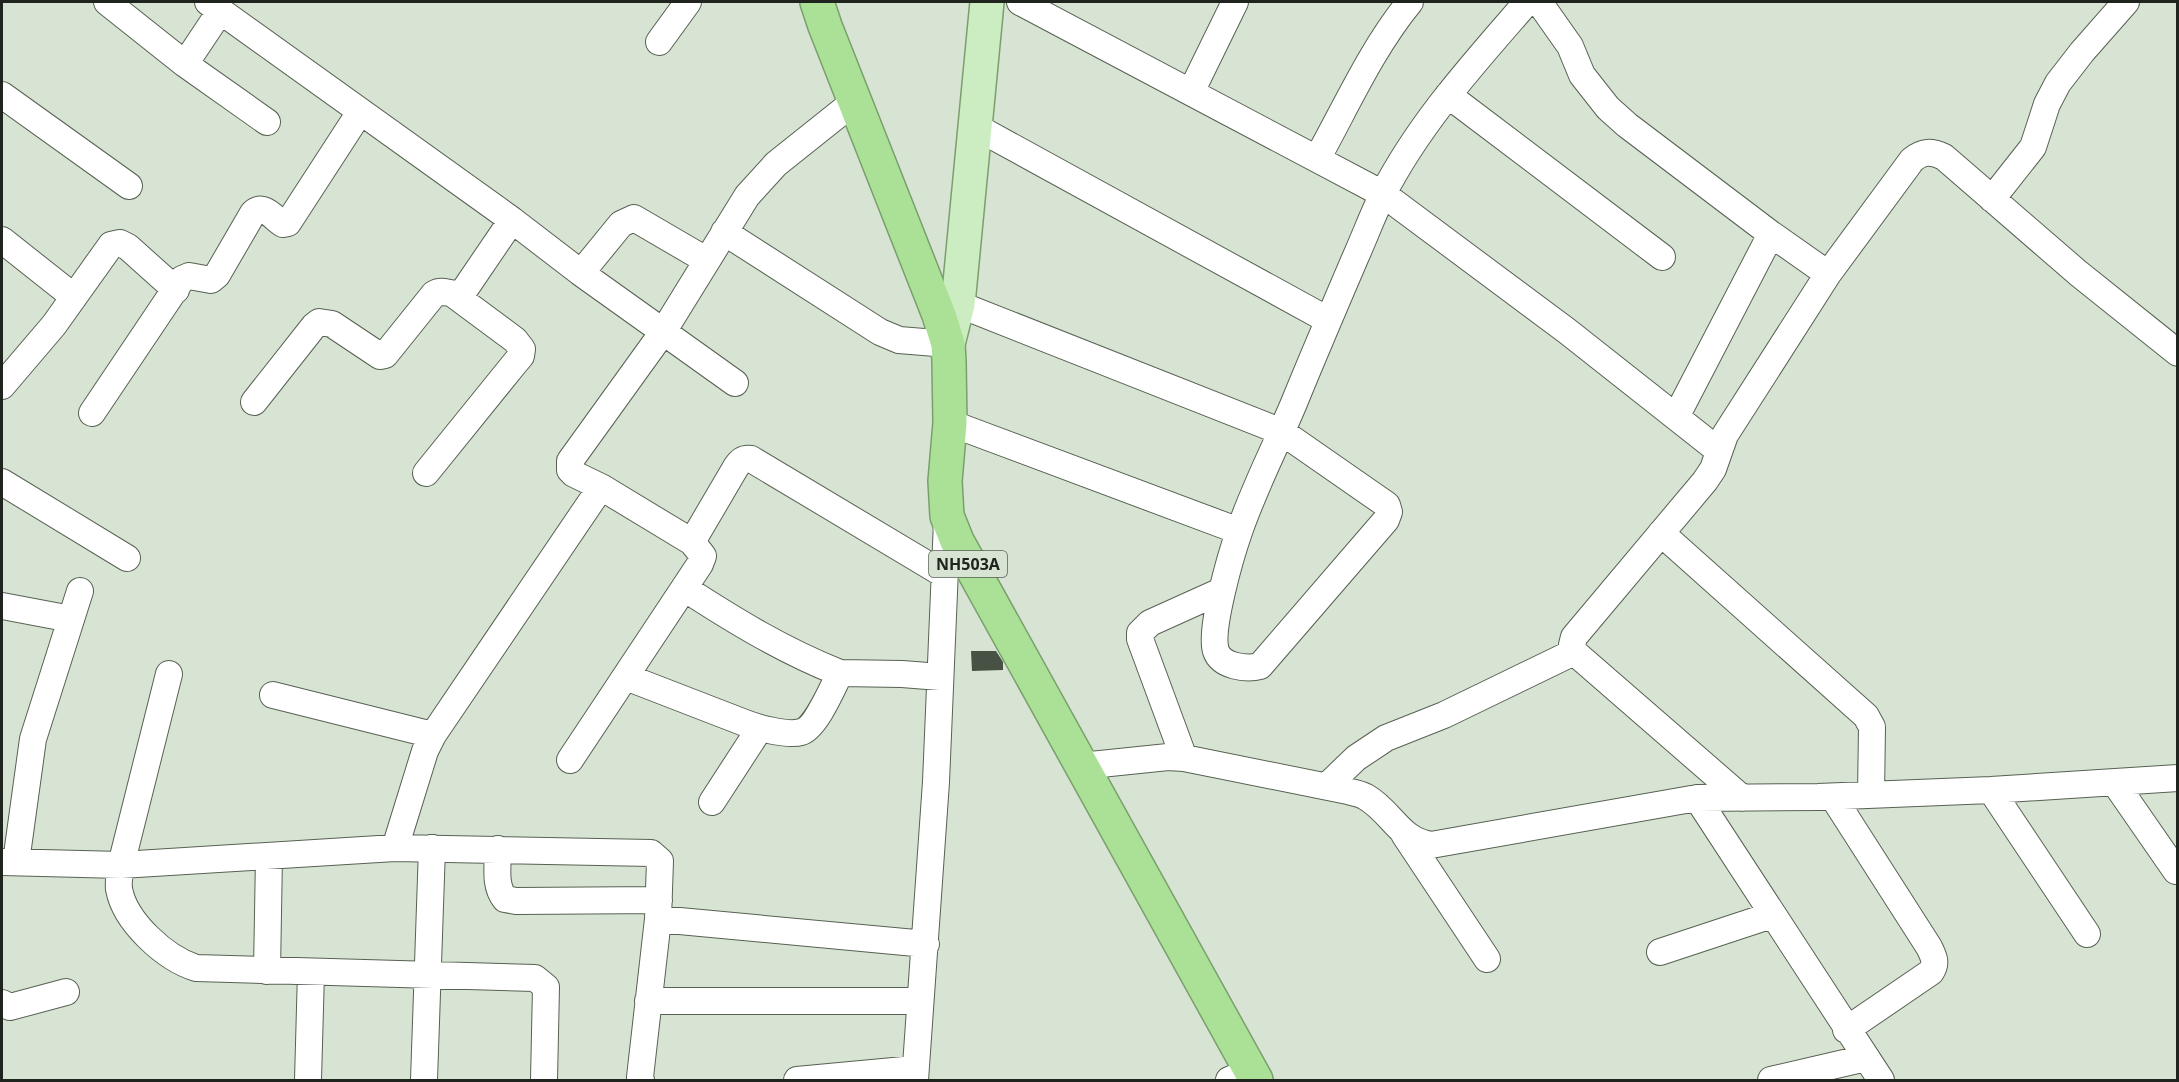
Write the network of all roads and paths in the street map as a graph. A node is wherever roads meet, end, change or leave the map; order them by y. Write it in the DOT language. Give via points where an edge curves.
graph roads {
  1 [pos="107,2"];
  2 [pos="688,2"];
  3 [pos="818,2"];
  4 [pos="987,2"];
  5 [pos="1020,2"];
  6 [pos="1235,2"];
  7 [pos="1410,2"];
  8 [pos="1527,2"];
  9 [pos="1539,2"];
  10 [pos="2126,2"];
  11 [pos="215,6"];
  12 [pos="659,42"];
  13 [pos="185,64"];
  14 [pos="1191,92"];
  15 [pos="2,95"];
  16 [pos="1448,95"];
  17 [pos="855,102"];
  18 [pos="360,112"];
  19 [pos="267,122"];
  20 [pos="976,127"];
  21 [pos="1317,159"];
  22 [pos="129,186"];
  23 [pos="1383,194"];
  24 [pos="1992,199"];
  25 [pos="512,220"];
  26 [pos="724,232"];
  27 [pos="1771,234"];
  28 [pos="2,240"];
  29 [pos="1662,257"];
  30 [pos="706,260"];
  31 [pos="581,273"];
  32 [pos="1828,274"];
  33 [pos="176,290"];
  34 [pos="453,294"];
  35 [pos="74,297"];
  36 [pos="958,304"];
  37 [pos="1329,320"];
  38 [pos="663,332"];
  39 [pos="948,344"];
  40 [pos="2178,353"];
  41 [pos="735,383"];
  42 [pos="2,386"];
  43 [pos="255,402"];
  44 [pos="92,413"];
  45 [pos="1676,417"];
  46 [pos="950,423"];
  47 [pos="1282,432"];
  48 [pos="1719,451"];
  49 [pos="426,472"];
  50 [pos="2,482"];
  51 [pos="601,487"];
  52 [pos="947,516"];
  53 [pos="1239,531"];
  54 [pos="1661,533"];
  55 [pos="692,542"];
  56 [pos="128,558"];
  57 [pos="945,575"];
  58 [pos="684,588"];
  59 [pos="80,591"];
  60 [pos="1221,591"];
  61 [pos="2,606"];
  62 [pos="71,619"];
  63 [pos="1574,652"];
  64 [pos="169,674"];
  65 [pos="840,674"];
  66 [pos="626,677"];
  67 [pos="940,677"];
  68 [pos="273,695"];
  69 [pos="760,728"];
  70 [pos="433,735"];
  71 [pos="1184,758"];
  72 [pos="570,760"];
  73 [pos="1081,766"];
  74 [pos="2178,778"];
  75 [pos="2115,783"];
  76 [pos="1327,786"];
  77 [pos="1991,790"];
  78 [pos="1871,795"];
  79 [pos="1833,797"];
  80 [pos="1697,798"];
  81 [pos="1742,798"];
  82 [pos="712,802"];
  83 [pos="1404,834"];
  84 [pos="395,848"];
  85 [pos="432,848"];
  86 [pos="498,849"];
  87 [pos="269,856"];
  88 [pos="8,862"];
  89 [pos="121,865"];
  90 [pos="2176,871"];
  91 [pos="658,909"];
  92 [pos="1772,915"];
  93 [pos="2087,934"];
  94 [pos="926,944"];
  95 [pos="1660,952"];
  96 [pos="1486,959"];
  97 [pos="267,970"];
  98 [pos="311,972"];
  99 [pos="428,975"];
  100 [pos="66,992"];
  101 [pos="648,1001"];
  102 [pos="920,1001"];
  103 [pos="2,1003"];
  104 [pos="1846,1030"];
  105 [pos="1866,1058"];
  106 [pos="915,1075"];
  107 [pos="1245,1077"];
  108 [pos="308,1080"];
  109 [pos="424,1080"];
  110 [pos="543,1080"];
  111 [pos="641,1080"];
  112 [pos="797,1080"];
  113 [pos="1771,1080"];
  114 [pos="1881,1080"];
  1 -- 13 [label="street"];
  2 -- 12 [label="street"];
  3 -- 17 [label="highway, NH503A"];
  4 -- 20 [label="main road"];
  5 -- 14 [label="street"];
  6 -- 14 [label="street"];
  7 -- 21 [label="street" via="1381,43"];
  8 -- 16 [label="street"];
  9 -- 27 [label="street" via="1570,46 1582,75 1608,108"];
  10 -- 24 [label="street" via="2058,83 2033,147"];
  11 -- 13 [label="street"];
  11 -- 18 [label="street"];
  13 -- 19 [label="street"];
  14 -- 21 [label="street"];
  15 -- 22 [label="street"];
  16 -- 23 [label="street"];
  16 -- 29 [label="street"];
  17 -- 26 [label="street" via="776,164 759,181"];
  17 -- 39 [label="highway, NH503A"];
  18 -- 25 [label="street"];
  18 -- 33 [label="street" via="288,223 257,210 217,275 211,280 189,276 182,279"];
  20 -- 36 [label="main road"];
  20 -- 37 [label="street"];
  21 -- 23 [label="street"];
  23 -- 37 [label="street"];
  23 -- 45 [label="street" via="1567,330"];
  24 -- 32 [label="street" via="1944,157 1935,152 1919,154"];
  24 -- 40 [label="street"];
  25 -- 31 [label="street"];
  25 -- 34 [label="street" via="467,287"];
  26 -- 30 [label="street"];
  26 -- 39 [label="street" via="880,332 898,340"];
  27 -- 32 [label="street"];
  27 -- 45 [label="street"];
  28 -- 35 [label="street"];
  30 -- 31 [label="street" via="634,218 621,224"];
  30 -- 38 [label="street"];
  31 -- 38 [label="street"];
  32 -- 48 [label="street" via="1725,435"];
  33 -- 35 [label="street" via="120,243 105,252"];
  33 -- 44 [label="street"];
  34 -- 43 [label="street" via="434,294 385,355 380,356 332,324 319,322"];
  34 -- 49 [label="street" via="515,340 522,349 521,356"];
  35 -- 42 [label="street"];
  36 -- 39 [label="main road"];
  36 -- 47 [label="street"];
  37 -- 47 [label="street"];
  38 -- 41 [label="street"];
  38 -- 51 [label="street" via="570,461 574,474"];
  39 -- 46 [label="highway, NH503A"];
  45 -- 48 [label="street"];
  46 -- 52 [label="highway, NH503A" via="945,481"];
  46 -- 53 [label="street"];
  47 -- 53 [label="street"];
  47 -- 60 [label="street" via="1380,499 1387,505 1386,520 1260,666 1226,663 1216,652"];
  48 -- 54 [label="street" via="1706,481"];
  50 -- 56 [label="street"];
  51 -- 55 [label="street"];
  51 -- 70 [label="street"];
  52 -- 57 [label="street"];
  52 -- 73 [label="highway, NH503A" via="966,560"];
  53 -- 60 [label="street"];
  54 -- 63 [label="street" via="1574,637"];
  54 -- 78 [label="street" via="1866,716 1872,727"];
  55 -- 57 [label="street" via="740,461 751,459"];
  55 -- 58 [label="street" via="703,556"];
  57 -- 67 [label="street"];
  58 -- 65 [label="street" via="747,630"];
  58 -- 66 [label="street"];
  59 -- 62 [label="street"];
  60 -- 71 [label="street" via="1150,623 1140,633"];
  61 -- 62 [label="street"];
  62 -- 88 [label="street" via="33,739"];
  63 -- 76 [label="street" via="1444,715 1386,738 1356,758"];
  63 -- 81 [label="street"];
  64 -- 89 [label="street"];
  65 -- 67 [label="street"];
  65 -- 69 [label="street" via="807,729 795,733"];
  66 -- 69 [label="street"];
  66 -- 72 [label="street"];
  67 -- 94 [label="street"];
  68 -- 70 [label="street"];
  69 -- 82 [label="street"];
  70 -- 84 [label="street"];
  71 -- 73 [label="street"];
  71 -- 76 [label="street"];
  73 -- 107 [label="highway, NH503A"];
  74 -- 75 [label="street"];
  75 -- 77 [label="street"];
  75 -- 90 [label="street"];
  76 -- 83 [label="street" via="1364,796"];
  77 -- 78 [label="street"];
  77 -- 93 [label="street"];
  78 -- 79 [label="street"];
  79 -- 81 [label="street"];
  79 -- 104 [label="street" via="1935,960 1930,972"];
  80 -- 81 [label="street"];
  80 -- 83 [label="street" via="1431,845 1418,843"];
  80 -- 92 [label="street"];
  83 -- 96 [label="street"];
  84 -- 85 [label="street"];
  84 -- 87 [label="street"];
  85 -- 86 [label="street"];
  85 -- 99 [label="street"];
  86 -- 91 [label="street" via="497,884 506,899"];
  86 -- 91 [label="street" via="651,853 660,861"];
  87 -- 89 [label="street"];
  87 -- 97 [label="street"];
  88 -- 89 [label="street"];
  89 -- 97 [label="street" via="118,887 123,902 165,953 196,968"];
  91 -- 94 [label="street"];
  91 -- 101 [label="street"];
  92 -- 95 [label="street"];
  92 -- 104 [label="street"];
  94 -- 102 [label="street"];
  97 -- 98 [label="street"];
  98 -- 99 [label="street"];
  98 -- 108 [label="street"];
  99 -- 109 [label="street"];
  99 -- 110 [label="street" via="535,978 542,982 546,987"];
  100 -- 103 [label="street" via="10,1007"];
  101 -- 102 [label="street"];
  101 -- 111 [label="street"];
  102 -- 106 [label="street"];
  104 -- 105 [label="street"];
  105 -- 113 [label="street"];
  105 -- 114 [label="street"];
  106 -- 112 [label="street"];
}
